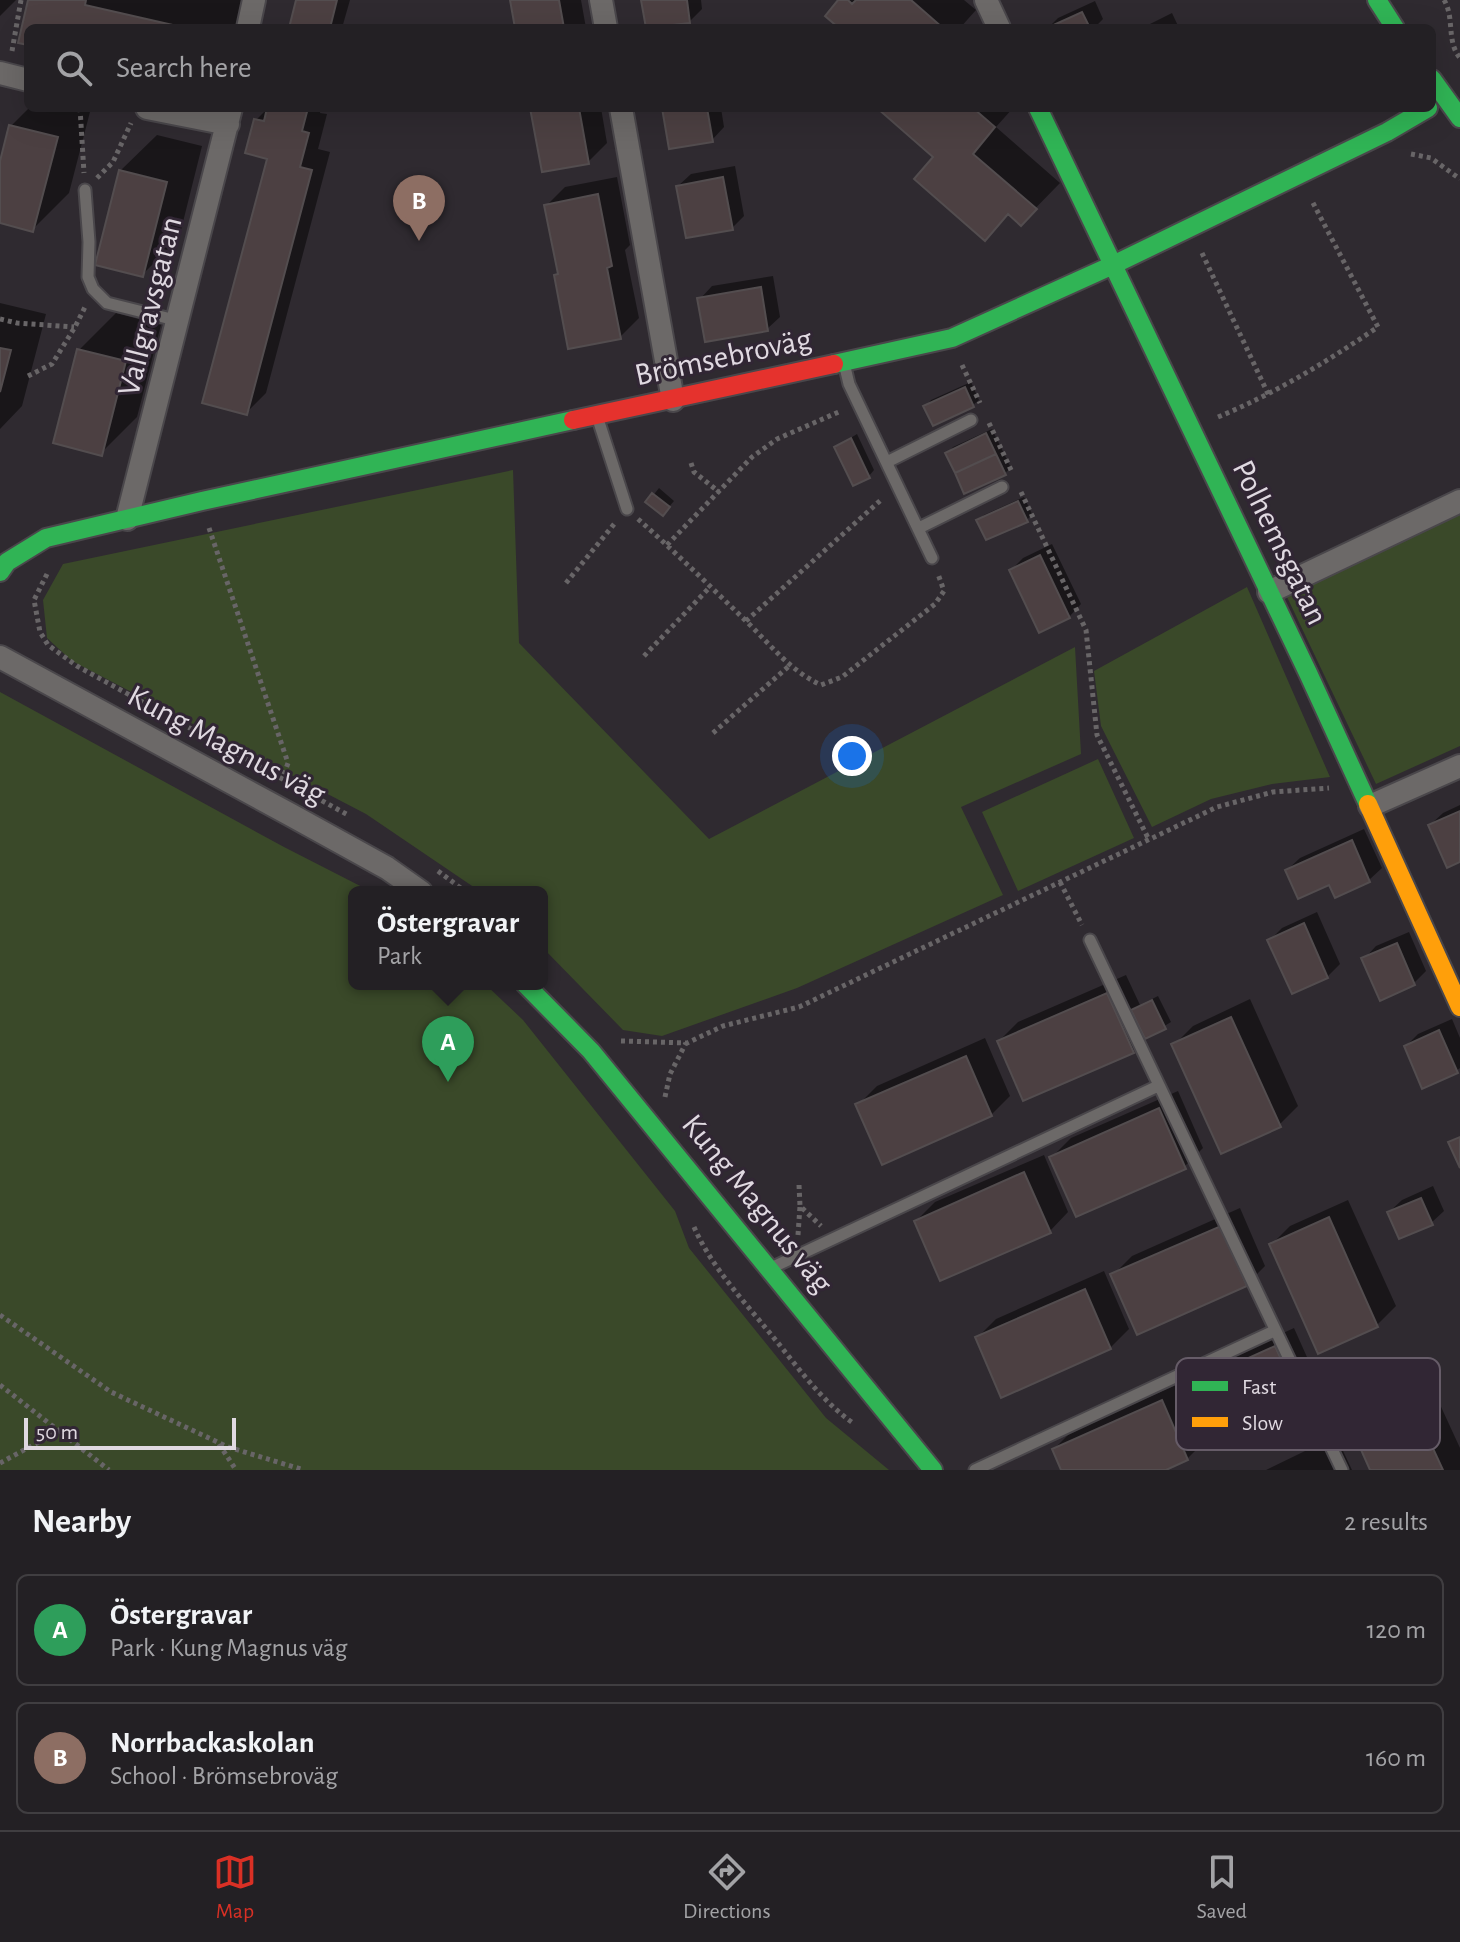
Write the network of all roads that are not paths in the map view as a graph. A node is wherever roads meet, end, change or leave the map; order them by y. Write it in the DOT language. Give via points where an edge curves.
graph roads {
  1 [pos="254,0"];
  2 [pos="601,0"];
  3 [pos="986,0"];
  4 [pos="1383,2"];
  5 [pos="249,24"];
  6 [pos="605,24"];
  7 [pos="997,24"];
  8 [pos="1393,24"];
  9 [pos="1436,105"];
  10 [pos="622,112"];
  11 [pos="1040,112"];
  12 [pos="1421,112"];
  13 [pos="140,115"];
  14 [pos="230,116"];
  15 [pos="1460,118"];
  16 [pos="85,190"];
  17 [pos="1113,265"];
  18 [pos="179,321"];
  19 [pos="844,363"];
  20 [pos="673,400"];
  21 [pos="597,415"];
  22 [pos="971,420"];
  23 [pos="887,462"];
  24 [pos="1002,487"];
  25 [pos="1460,501"];
  26 [pos="627,509"];
  27 [pos="127,519"];
  28 [pos="919,528"];
  29 [pos="932,558"];
  30 [pos="0,572"];
  31 [pos="1269,592"];
  32 [pos="0,657"];
  33 [pos="1460,766"];
  34 [pos="1370,806"];
  35 [pos="411,886"];
  36 [pos="1090,940"];
  37 [pos="531,990"];
  38 [pos="1460,1007"];
  39 [pos="1158,1086"];
  40 [pos="769,1269"];
  41 [pos="1274,1331"];
  42 [pos="1216,1358"];
  43 [pos="1287,1358"];
  44 [pos="1176,1377"];
  45 [pos="1332,1450"];
  46 [pos="933,1470"];
  47 [pos="975,1470"];
  48 [pos="1342,1470"];
  1 -- 5 [label="street"];
  2 -- 6 [label="street"];
  3 -- 7 [label="street"];
  4 -- 8 [label="street"];
  9 -- 15 [label="street"];
  10 -- 20 [label="street"];
  11 -- 17 [label="street, Polhemsgatan"];
  12 -- 17 [label="street, Brömsebroväg"];
  13 -- 14 [label="street"];
  14 -- 18 [label="street, Vallgravsgatan"];
  16 -- 18 [label="lane" via="88,277 93,289 107,303"];
  17 -- 19 [label="street, Brömsebroväg" via="952,338"];
  17 -- 31 [label="street, Polhemsgatan"];
  18 -- 27 [label="street, Vallgravsgatan"];
  19 -- 20 [label="street, Brömsebroväg"];
  19 -- 23 [label="lane"];
  20 -- 21 [label="street, Brömsebroväg"];
  21 -- 26 [label="lane"];
  21 -- 27 [label="street, Brömsebroväg"];
  22 -- 23 [label="lane"];
  23 -- 28 [label="lane"];
  24 -- 28 [label="lane"];
  25 -- 31 [label="street"];
  27 -- 30 [label="street, Brömsebroväg" via="46,538"];
  28 -- 29 [label="lane"];
  31 -- 34 [label="street, Polhemsgatan"];
  32 -- 35 [label="street, Kung Magnus väg" via="346,845"];
  33 -- 34 [label="street"];
  34 -- 38 [label="street, Polhemsgatan"];
  36 -- 39 [label="lane"];
  37 -- 40 [label="street, Kung Magnus väg" via="591,1051"];
  39 -- 40 [label="lane"];
  39 -- 41 [label="lane"];
  40 -- 46 [label="street, Kung Magnus väg"];
  41 -- 42 [label="lane"];
  41 -- 43 [label="lane"];
  44 -- 47 [label="lane"];
  45 -- 48 [label="lane"];
}
